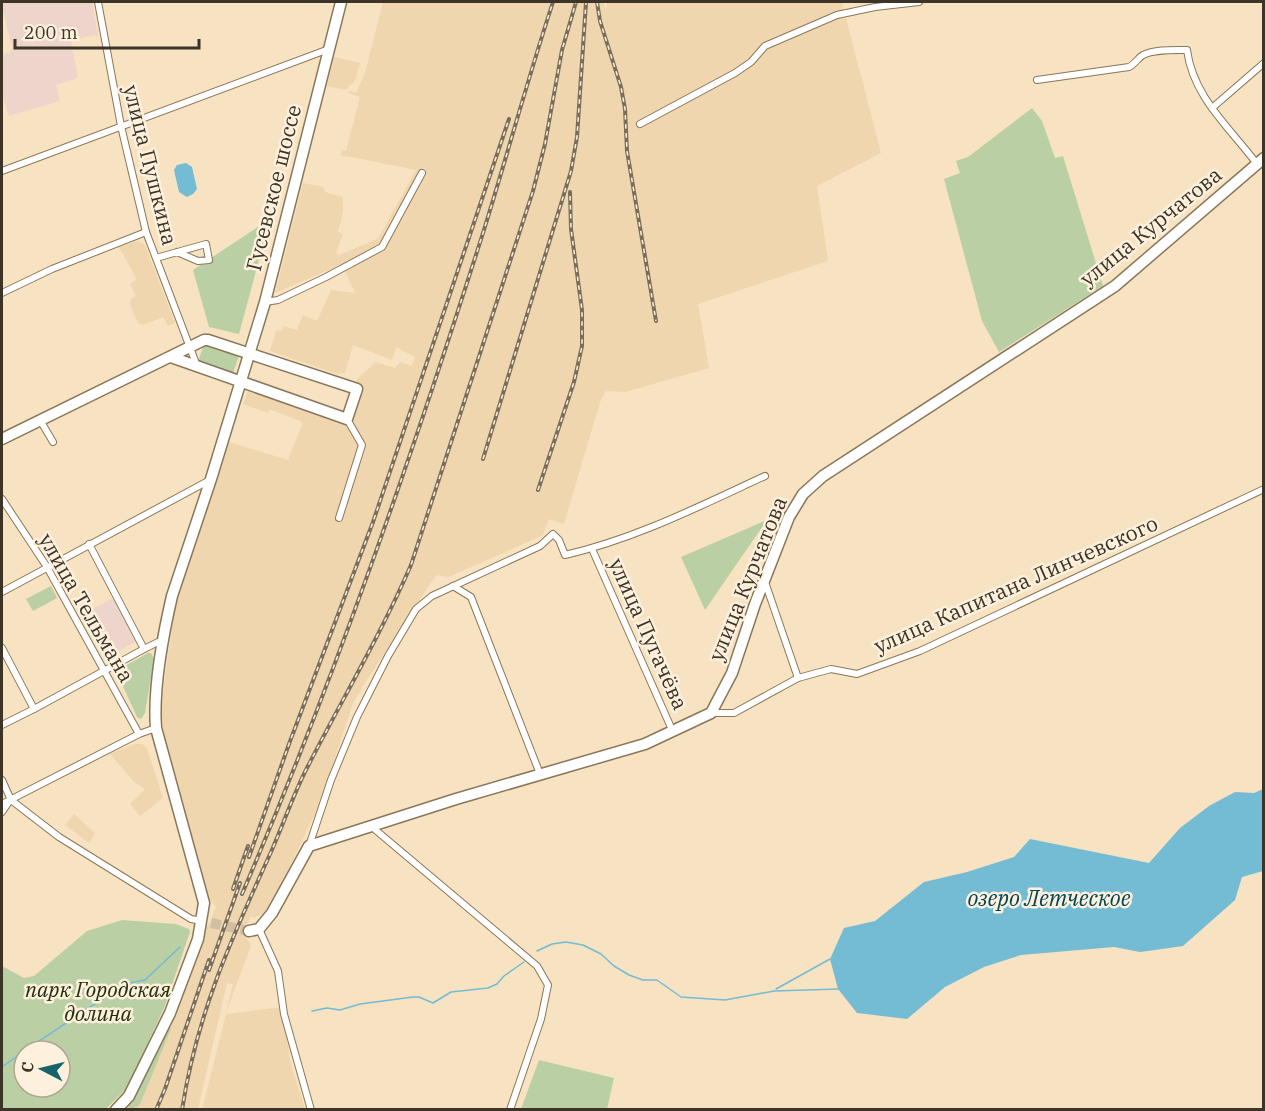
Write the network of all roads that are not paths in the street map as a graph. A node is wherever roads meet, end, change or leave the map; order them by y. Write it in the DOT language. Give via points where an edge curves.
graph roads {
  1 [pos="98,2"];
  2 [pos="341,2"];
  3 [pos="919,2"];
  4 [pos="329,49"];
  5 [pos="1263,63"];
  6 [pos="1037,80"];
  7 [pos="1212,108"];
  8 [pos="640,124"];
  9 [pos="122,126"];
  10 [pos="1260,161"];
  11 [pos="2,171"];
  12 [pos="422,173"];
  13 [pos="146,232"];
  14 [pos="177,252"];
  15 [pos="156,258"];
  16 [pos="2,293"];
  17 [pos="265,302"];
  18 [pos="190,347"];
  19 [pos="251,353"];
  20 [pos="171,357"];
  21 [pos="197,366"];
  22 [pos="242,383"];
  23 [pos="347,419"];
  24 [pos="40,420"];
  25 [pos="2,438"];
  26 [pos="53,442"];
  27 [pos="765,476"];
  28 [pos="211,480"];
  29 [pos="1263,489"];
  30 [pos="2,499"];
  31 [pos="339,518"];
  32 [pos="89,544"];
  33 [pos="592,549"];
  34 [pos="48,567"];
  35 [pos="764,580"];
  36 [pos="453,586"];
  37 [pos="2,592"];
  38 [pos="164,642"];
  39 [pos="2,648"];
  40 [pos="144,649"];
  41 [pos="103,671"];
  42 [pos="798,678"];
  43 [pos="34,710"];
  44 [pos="711,713"];
  45 [pos="2,725"];
  46 [pos="156,728"];
  47 [pos="674,732"];
  48 [pos="139,734"];
  49 [pos="540,774"];
  50 [pos="2,780"];
  51 [pos="10,800"];
  52 [pos="2,804"];
  53 [pos="2,812"];
  54 [pos="371,826"];
  55 [pos="309,846"];
  56 [pos="207,922"];
  57 [pos="254,930"];
  58 [pos="116,1110"];
  59 [pos="311,1110"];
  60 [pos="510,1110"];
  1 -- 9 [label="street, улица Пушкина"];
  2 -- 4 [label="main road, Гусевское шоссе"];
  3 -- 8 [label="street" via="837,15 765,45 735,73"];
  4 -- 9 [label="street"];
  4 -- 17 [label="main road, Гусевское шоссе"];
  5 -- 7 [label="street"];
  6 -- 7 [label="street" via="1129,67 1149,53 1187,50 1196,84"];
  7 -- 10 [label="street"];
  9 -- 11 [label="street"];
  9 -- 13 [label="street, улица Пушкина"];
  10 -- 35 [label="main road, улица Курчатова" via="1115,286 823,476 803,494 789,517"];
  12 -- 17 [label="street" via="381,247 278,300"];
  13 -- 15 [label="street, улица Пушкина"];
  13 -- 16 [label="street"];
  14 -- 14 [label="street" via="206,244 210,260 198,261"];
  14 -- 15 [label="street"];
  15 -- 18 [label="street, улица Пушкина"];
  17 -- 19 [label="main road, Гусевское шоссе"];
  18 -- 19 [label="main road" via="213,340"];
  18 -- 20 [label="main road"];
  18 -- 21 [label="street, улица Пушкина"];
  19 -- 22 [label="main road, Гусевское шоссе"];
  19 -- 23 [label="main road" via="357,389"];
  20 -- 21 [label="main road"];
  20 -- 24 [label="main road"];
  21 -- 22 [label="main road"];
  22 -- 23 [label="main road"];
  22 -- 28 [label="main road, Гусевское шоссе"];
  23 -- 31 [label="street" via="362,445"];
  24 -- 25 [label="main road"];
  24 -- 26 [label="street"];
  27 -- 33 [label="street" via="655,526"];
  28 -- 32 [label="street"];
  28 -- 38 [label="main road, Гусевское шоссе" via="172,596"];
  29 -- 42 [label="street, улица Капитана Линчевского" via="920,651 857,674 831,669"];
  30 -- 34 [label="street, улица Тельмана"];
  32 -- 34 [label="street"];
  32 -- 40 [label="street"];
  33 -- 36 [label="street" via="565,555 553,534 540,546"];
  33 -- 47 [label="street, улица Пугачёва"];
  34 -- 37 [label="street"];
  34 -- 41 [label="street, улица Тельмана"];
  35 -- 42 [label="street"];
  35 -- 44 [label="main road, улица Курчатова" via="732,673"];
  36 -- 49 [label="street" via="471,597"];
  36 -- 55 [label="street" via="416,609 388,656 357,717"];
  38 -- 40 [label="street"];
  38 -- 46 [label="main road, Гусевское шоссе" via="154,709"];
  39 -- 43 [label="street"];
  40 -- 41 [label="street"];
  41 -- 43 [label="street"];
  41 -- 48 [label="street, улица Тельмана"];
  42 -- 44 [label="street, улица Капитана Линчевского" via="734,713"];
  43 -- 45 [label="street"];
  44 -- 47 [label="main road"];
  46 -- 48 [label="street"];
  46 -- 56 [label="main road, Гусевское шоссе" via="202,891"];
  47 -- 49 [label="main road"];
  48 -- 51 [label="street"];
  49 -- 54 [label="main road"];
  50 -- 51 [label="street"];
  51 -- 52 [label="street"];
  51 -- 53 [label="street"];
  51 -- 56 [label="street" via="117,875 191,919"];
  54 -- 55 [label="main road"];
  54 -- 60 [label="street" via="537,966 549,985"];
  55 -- 57 [label="main road" via="272,913"];
  56 -- 58 [label="main road, Гусевское шоссе" via="170,1013 129,1096"];
  57 -- 59 [label="street" via="278,971 284,1014"];
}
